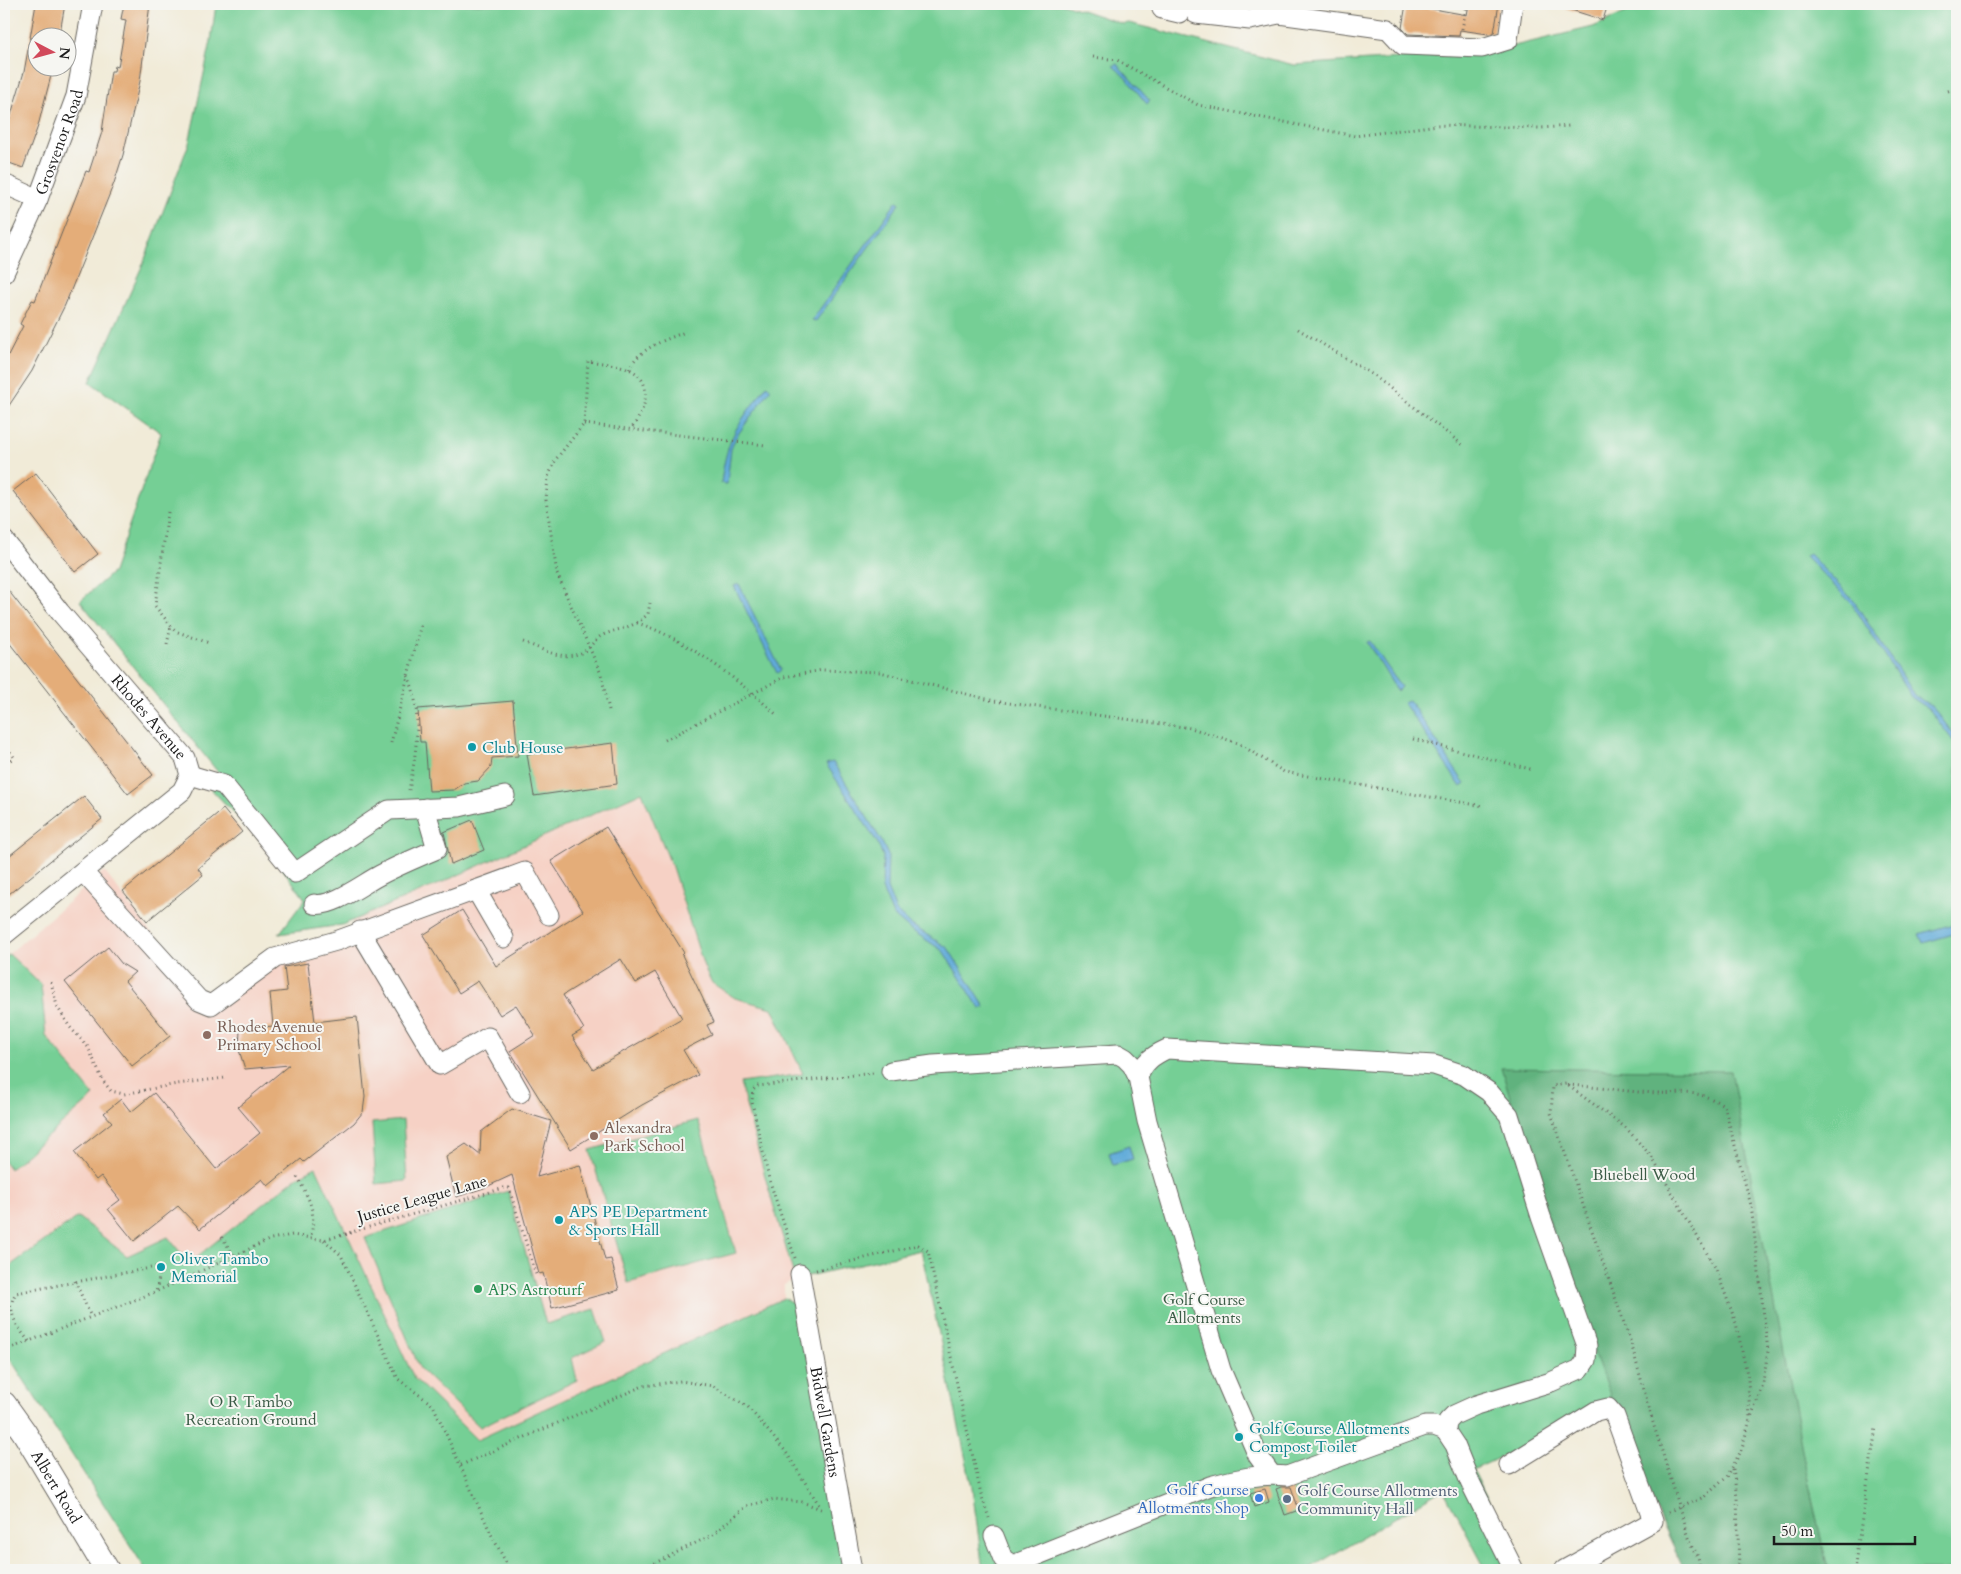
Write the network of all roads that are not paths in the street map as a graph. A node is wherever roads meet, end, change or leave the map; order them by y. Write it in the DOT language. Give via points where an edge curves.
graph roads {
  1 [pos="93,4"];
  2 [pos="1181,4"];
  3 [pos="1198,4"];
  4 [pos="1513,4"];
  5 [pos="1162,9"];
  6 [pos="4,184"];
  7 [pos="38,199"];
  8 [pos="4,274"];
  9 [pos="4,540"];
  10 [pos="190,775"];
  11 [pos="505,796"];
  12 [pos="426,808"];
  13 [pos="83,872"];
  14 [pos="476,890"];
  15 [pos="314,904"];
  16 [pos="549,915"];
  17 [pos="360,931"];
  18 [pos="4,935"];
  19 [pos="504,938"];
  20 [pos="891,1070"];
  21 [pos="1138,1077"];
  22 [pos="520,1093"];
  23 [pos="800,1274"];
  24 [pos="4,1404"];
  25 [pos="1450,1422"];
  26 [pos="1509,1465"];
  27 [pos="1271,1474"];
  28 [pos="994,1536"];
  29 [pos="107,1570"];
  30 [pos="852,1570"];
  31 [pos="1514,1570"];
  32 [pos="1564,1570"];
  1 -- 7 [label="street, Grosvenor Road" via="76,96"];
  2 -- 5 [label="street" via="1179,13"];
  3 -- 4 [label="street" via="1196,14 1250,20 1279,14 1388,29 1403,45 1482,48 1508,40"];
  6 -- 7 [label="street"];
  7 -- 8 [label="street, Grosvenor Road"];
  9 -- 10 [label="street, Rhodes Avenue" via="60,612 185,758"];
  10 -- 12 [label="street" via="224,786 295,873 389,810"];
  10 -- 13 [label="street, Rhodes Avenue" via="182,791"];
  11 -- 12 [label="street" via="459,807"];
  12 -- 15 [label="street" via="437,848 349,893 320,905"];
  13 -- 17 [label="street" via="199,1000 210,1005 275,958"];
  13 -- 18 [label="street, Rhodes Avenue"];
  14 -- 16 [label="street" via="525,872"];
  14 -- 17 [label="street"];
  14 -- 19 [label="street"];
  17 -- 22 [label="street" via="440,1065 488,1037"];
  20 -- 21 [label="street" via="1118,1054 1134,1067"];
  21 -- 25 [label="street" via="1143,1064 1167,1049 1434,1065 1464,1075 1492,1093 1509,1115 1587,1346 1586,1360 1580,1369 1551,1382 1476,1405"];
  21 -- 27 [label="street" via="1221,1370 1258,1456"];
  23 -- 30 [label="street, Bidwell Gardens"];
  24 -- 29 [label="main road, Albert Road"];
  25 -- 27 [label="street" via="1424,1426 1288,1476"];
  25 -- 31 [label="street" via="1455,1445 1470,1482"];
  26 -- 32 [label="street" via="1596,1411 1608,1408 1615,1416 1653,1521"];
  27 -- 28 [label="street" via="1210,1486 1013,1565 1003,1559"];
}
